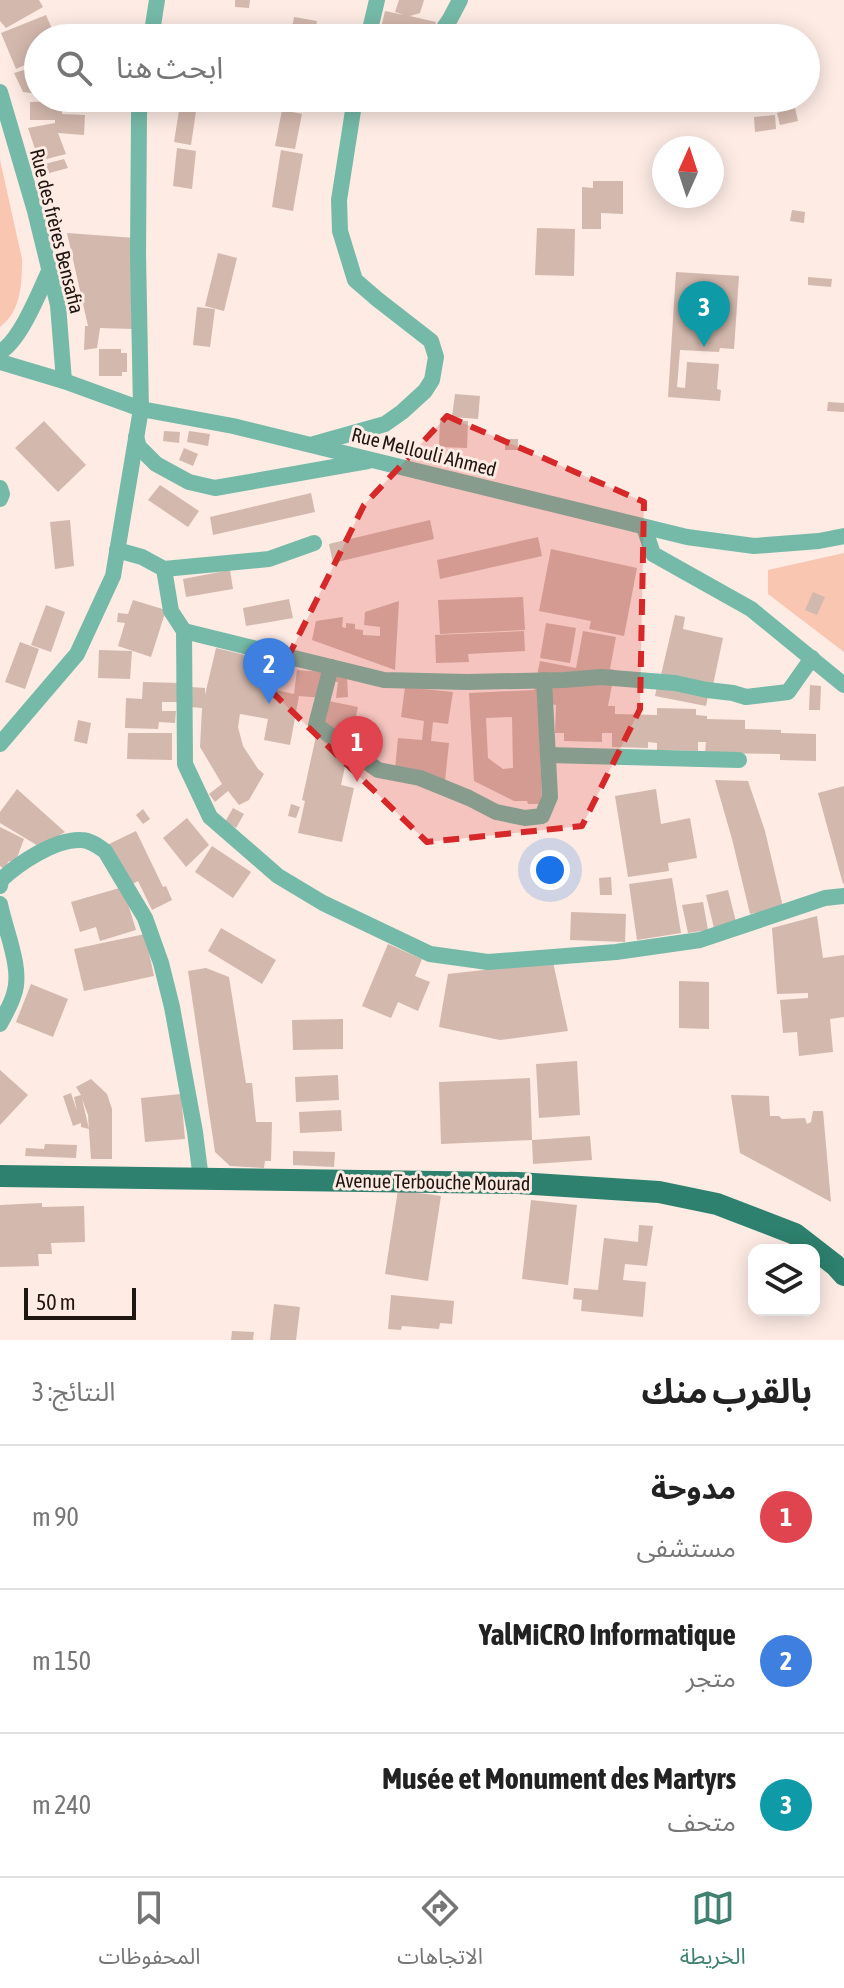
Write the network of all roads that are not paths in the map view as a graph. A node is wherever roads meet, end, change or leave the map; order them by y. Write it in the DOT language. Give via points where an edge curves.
graph roads {
  1 [pos="157,0"];
  2 [pos="377,0"];
  3 [pos="460,0"];
  4 [pos="153,24"];
  5 [pos="371,24"];
  6 [pos="447,24"];
  7 [pos="0,92"];
  8 [pos="139,112"];
  9 [pos="353,112"];
  10 [pos="49,271"];
  11 [pos="0,352"];
  12 [pos="0,362"];
  13 [pos="64,381"];
  14 [pos="141,409"];
  15 [pos="136,437"];
  16 [pos="310,445"];
  17 [pos="373,460"];
  18 [pos="0,488"];
  19 [pos="0,499"];
  20 [pos="644,527"];
  21 [pos="844,536"];
  22 [pos="314,543"];
  23 [pos="117,550"];
  24 [pos="164,569"];
  25 [pos="184,631"];
  26 [pos="812,658"];
  27 [pos="331,667"];
  28 [pos="544,680"];
  29 [pos="844,685"];
  30 [pos="0,744"];
  31 [pos="548,755"];
  32 [pos="739,760"];
  33 [pos="0,886"];
  34 [pos="844,896"];
  35 [pos="0,904"];
  36 [pos="0,1024"];
  37 [pos="0,1176"];
  38 [pos="201,1179"];
  39 [pos="844,1275"];
  1 -- 4 [label="street"];
  2 -- 5 [label="street"];
  3 -- 6 [label="street"];
  7 -- 10 [label="street, Rue des frères Bensafia"];
  8 -- 14 [label="street"];
  9 -- 16 [label="street" via="339,200 340,231 355,280 431,341 436,357 425,391 385,424"];
  10 -- 11 [label="street" via="18,334"];
  10 -- 13 [label="street, Rue des frères Bensafia" via="58,305"];
  12 -- 13 [label="street, Rue Mellouli Ahmed"];
  13 -- 14 [label="street, Rue Mellouli Ahmed"];
  14 -- 15 [label="street"];
  14 -- 16 [label="street, Rue Mellouli Ahmed"];
  15 -- 17 [label="street" via="156,464 203,487"];
  15 -- 23 [label="street"];
  16 -- 17 [label="street, Rue Mellouli Ahmed"];
  17 -- 20 [label="street, Rue Mellouli Ahmed"];
  18 -- 19 [label="street"];
  20 -- 21 [label="street, Rue Mellouli Ahmed" via="754,546"];
  20 -- 26 [label="street" via="653,554 751,609"];
  22 -- 24 [label="street" via="269,559"];
  23 -- 24 [label="street"];
  23 -- 30 [label="street" via="113,576 77,654"];
  24 -- 25 [label="street" via="171,611"];
  25 -- 27 [label="street"];
  25 -- 34 [label="street" via="185,764 210,817 278,876 430,954 488,962 616,952 700,940"];
  26 -- 28 [label="street" via="788,692 746,697 675,683 601,677"];
  26 -- 29 [label="street"];
  27 -- 28 [label="street" via="384,680"];
  27 -- 31 [label="street" via="316,725 378,770 420,778 496,812 525,818 542,816 550,797"];
  28 -- 31 [label="street"];
  31 -- 32 [label="street"];
  33 -- 38 [label="street" via="21,864 57,844 82,840 105,851 145,918 161,963"];
  35 -- 36 [label="street" via="17,976 16,992"];
  37 -- 38 [label="main road, Avenue Terbouche Mourad"];
  38 -- 39 [label="main road, Avenue Terbouche Mourad" via="518,1183 659,1192 717,1204 795,1234"];
}
